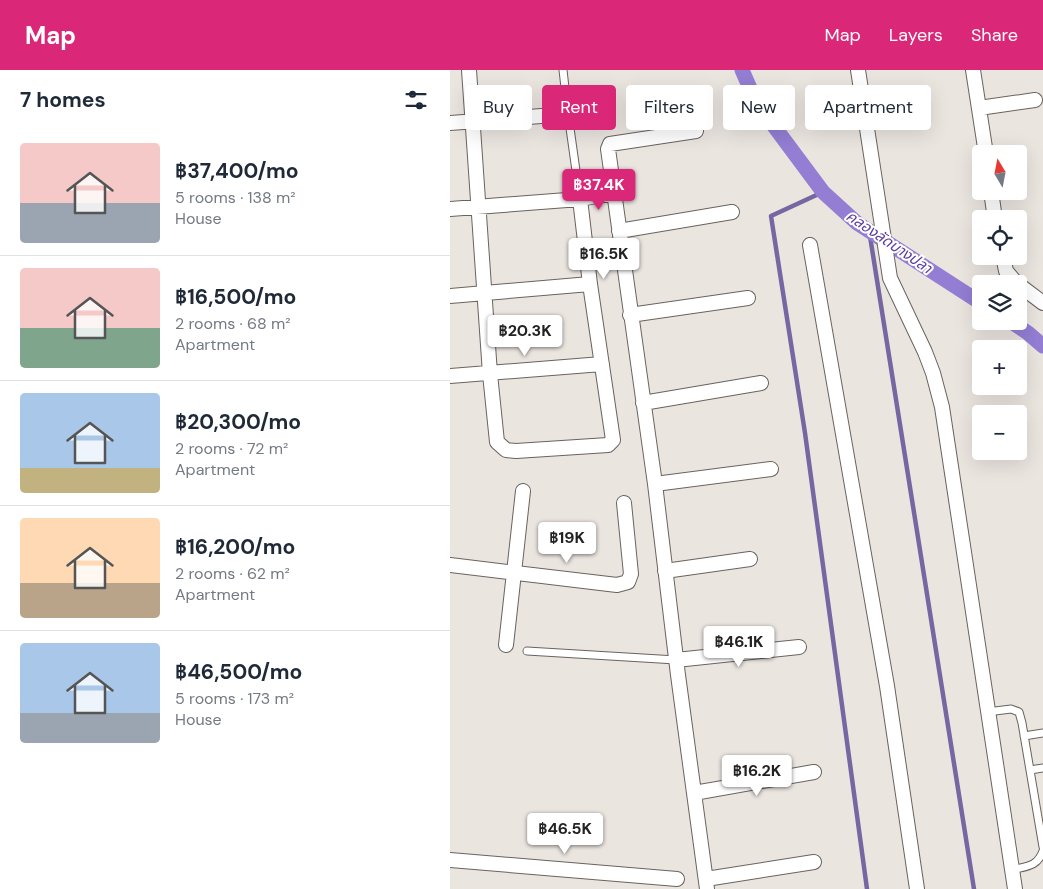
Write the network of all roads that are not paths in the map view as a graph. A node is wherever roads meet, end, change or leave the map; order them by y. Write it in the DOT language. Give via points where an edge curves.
graph roads {
  1 [pos="470,70"];
  2 [pos="563,70"];
  3 [pos="858,70"];
  4 [pos="974,70"];
  5 [pos="471,85"];
  6 [pos="565,85"];
  7 [pos="1036,100"];
  8 [pos="979,108"];
  9 [pos="465,122"];
  10 [pos="450,123"];
  11 [pos="474,130"];
  12 [pos="570,130"];
  13 [pos="696,131"];
  14 [pos="985,145"];
  15 [pos="613,194"];
  16 [pos="580,199"];
  17 [pos="480,207"];
  18 [pos="450,209"];
  19 [pos="732,212"];
  20 [pos="619,231"];
  21 [pos="810,245"];
  22 [pos="590,284"];
  23 [pos="1027,291"];
  24 [pos="484,293"];
  25 [pos="450,296"];
  26 [pos="748,298"];
  27 [pos="1043,303"];
  28 [pos="630,315"];
  29 [pos="602,364"];
  30 [pos="490,374"];
  31 [pos="450,376"];
  32 [pos="760,383"];
  33 [pos="643,403"];
  34 [pos="771,469"];
  35 [pos="655,484"];
  36 [pos="523,491"];
  37 [pos="624,503"];
  38 [pos="750,559"];
  39 [pos="450,565"];
  40 [pos="666,571"];
  41 [pos="515,572"];
  42 [pos="506,645"];
  43 [pos="799,647"];
  44 [pos="527,652"];
  45 [pos="676,660"];
  46 [pos="987,712"];
  47 [pos="1043,733"];
  48 [pos="1024,736"];
  49 [pos="1043,768"];
  50 [pos="1030,770"];
  51 [pos="814,772"];
  52 [pos="694,793"];
  53 [pos="1043,847"];
  54 [pos="1043,851"];
  55 [pos="450,860"];
  56 [pos="814,862"];
  57 [pos="1012,870"];
  58 [pos="677,880"];
  59 [pos="706,884"];
  60 [pos="917,889"];
  61 [pos="1015,889"];
  1 -- 5 [label="street"];
  2 -- 6 [label="lane"];
  3 -- 46 [label="street" via="890,278 925,352 942,407"];
  4 -- 8 [label="street"];
  7 -- 8 [label="street"];
  8 -- 14 [label="street"];
  9 -- 10 [label="street"];
  11 -- 17 [label="street"];
  12 -- 16 [label="lane"];
  13 -- 15 [label="street" via="610,144 608,156"];
  15 -- 16 [label="street"];
  15 -- 20 [label="street"];
  16 -- 17 [label="street"];
  16 -- 22 [label="street"];
  17 -- 18 [label="street"];
  17 -- 24 [label="street"];
  19 -- 20 [label="street"];
  20 -- 28 [label="street"];
  21 -- 60 [label="street" via="890,703"];
  22 -- 24 [label="street"];
  22 -- 29 [label="street"];
  23 -- 27 [label="street"];
  24 -- 25 [label="street"];
  24 -- 30 [label="street"];
  26 -- 28 [label="street"];
  28 -- 33 [label="street"];
  29 -- 30 [label="street"];
  29 -- 30 [label="street" via="613,436 608,445 516,451 501,447 497,442"];
  30 -- 31 [label="street"];
  32 -- 33 [label="street"];
  33 -- 35 [label="street"];
  34 -- 35 [label="street"];
  35 -- 40 [label="street"];
  36 -- 41 [label="street"];
  37 -- 41 [label="street" via="631,574 628,582 617,585"];
  38 -- 40 [label="street"];
  39 -- 41 [label="street"];
  40 -- 45 [label="street"];
  41 -- 42 [label="street"];
  43 -- 45 [label="street"];
  44 -- 45 [label="lane"];
  45 -- 52 [label="street"];
  46 -- 48 [label="lane" via="1011,709 1018,712"];
  46 -- 57 [label="street"];
  47 -- 48 [label="lane"];
  48 -- 50 [label="lane"];
  49 -- 50 [label="lane"];
  50 -- 53 [label="lane"];
  51 -- 52 [label="street"];
  52 -- 59 [label="street"];
  54 -- 57 [label="lane" via="1034,864"];
  55 -- 58 [label="street"];
  56 -- 59 [label="street"];
  57 -- 61 [label="street"];
}
